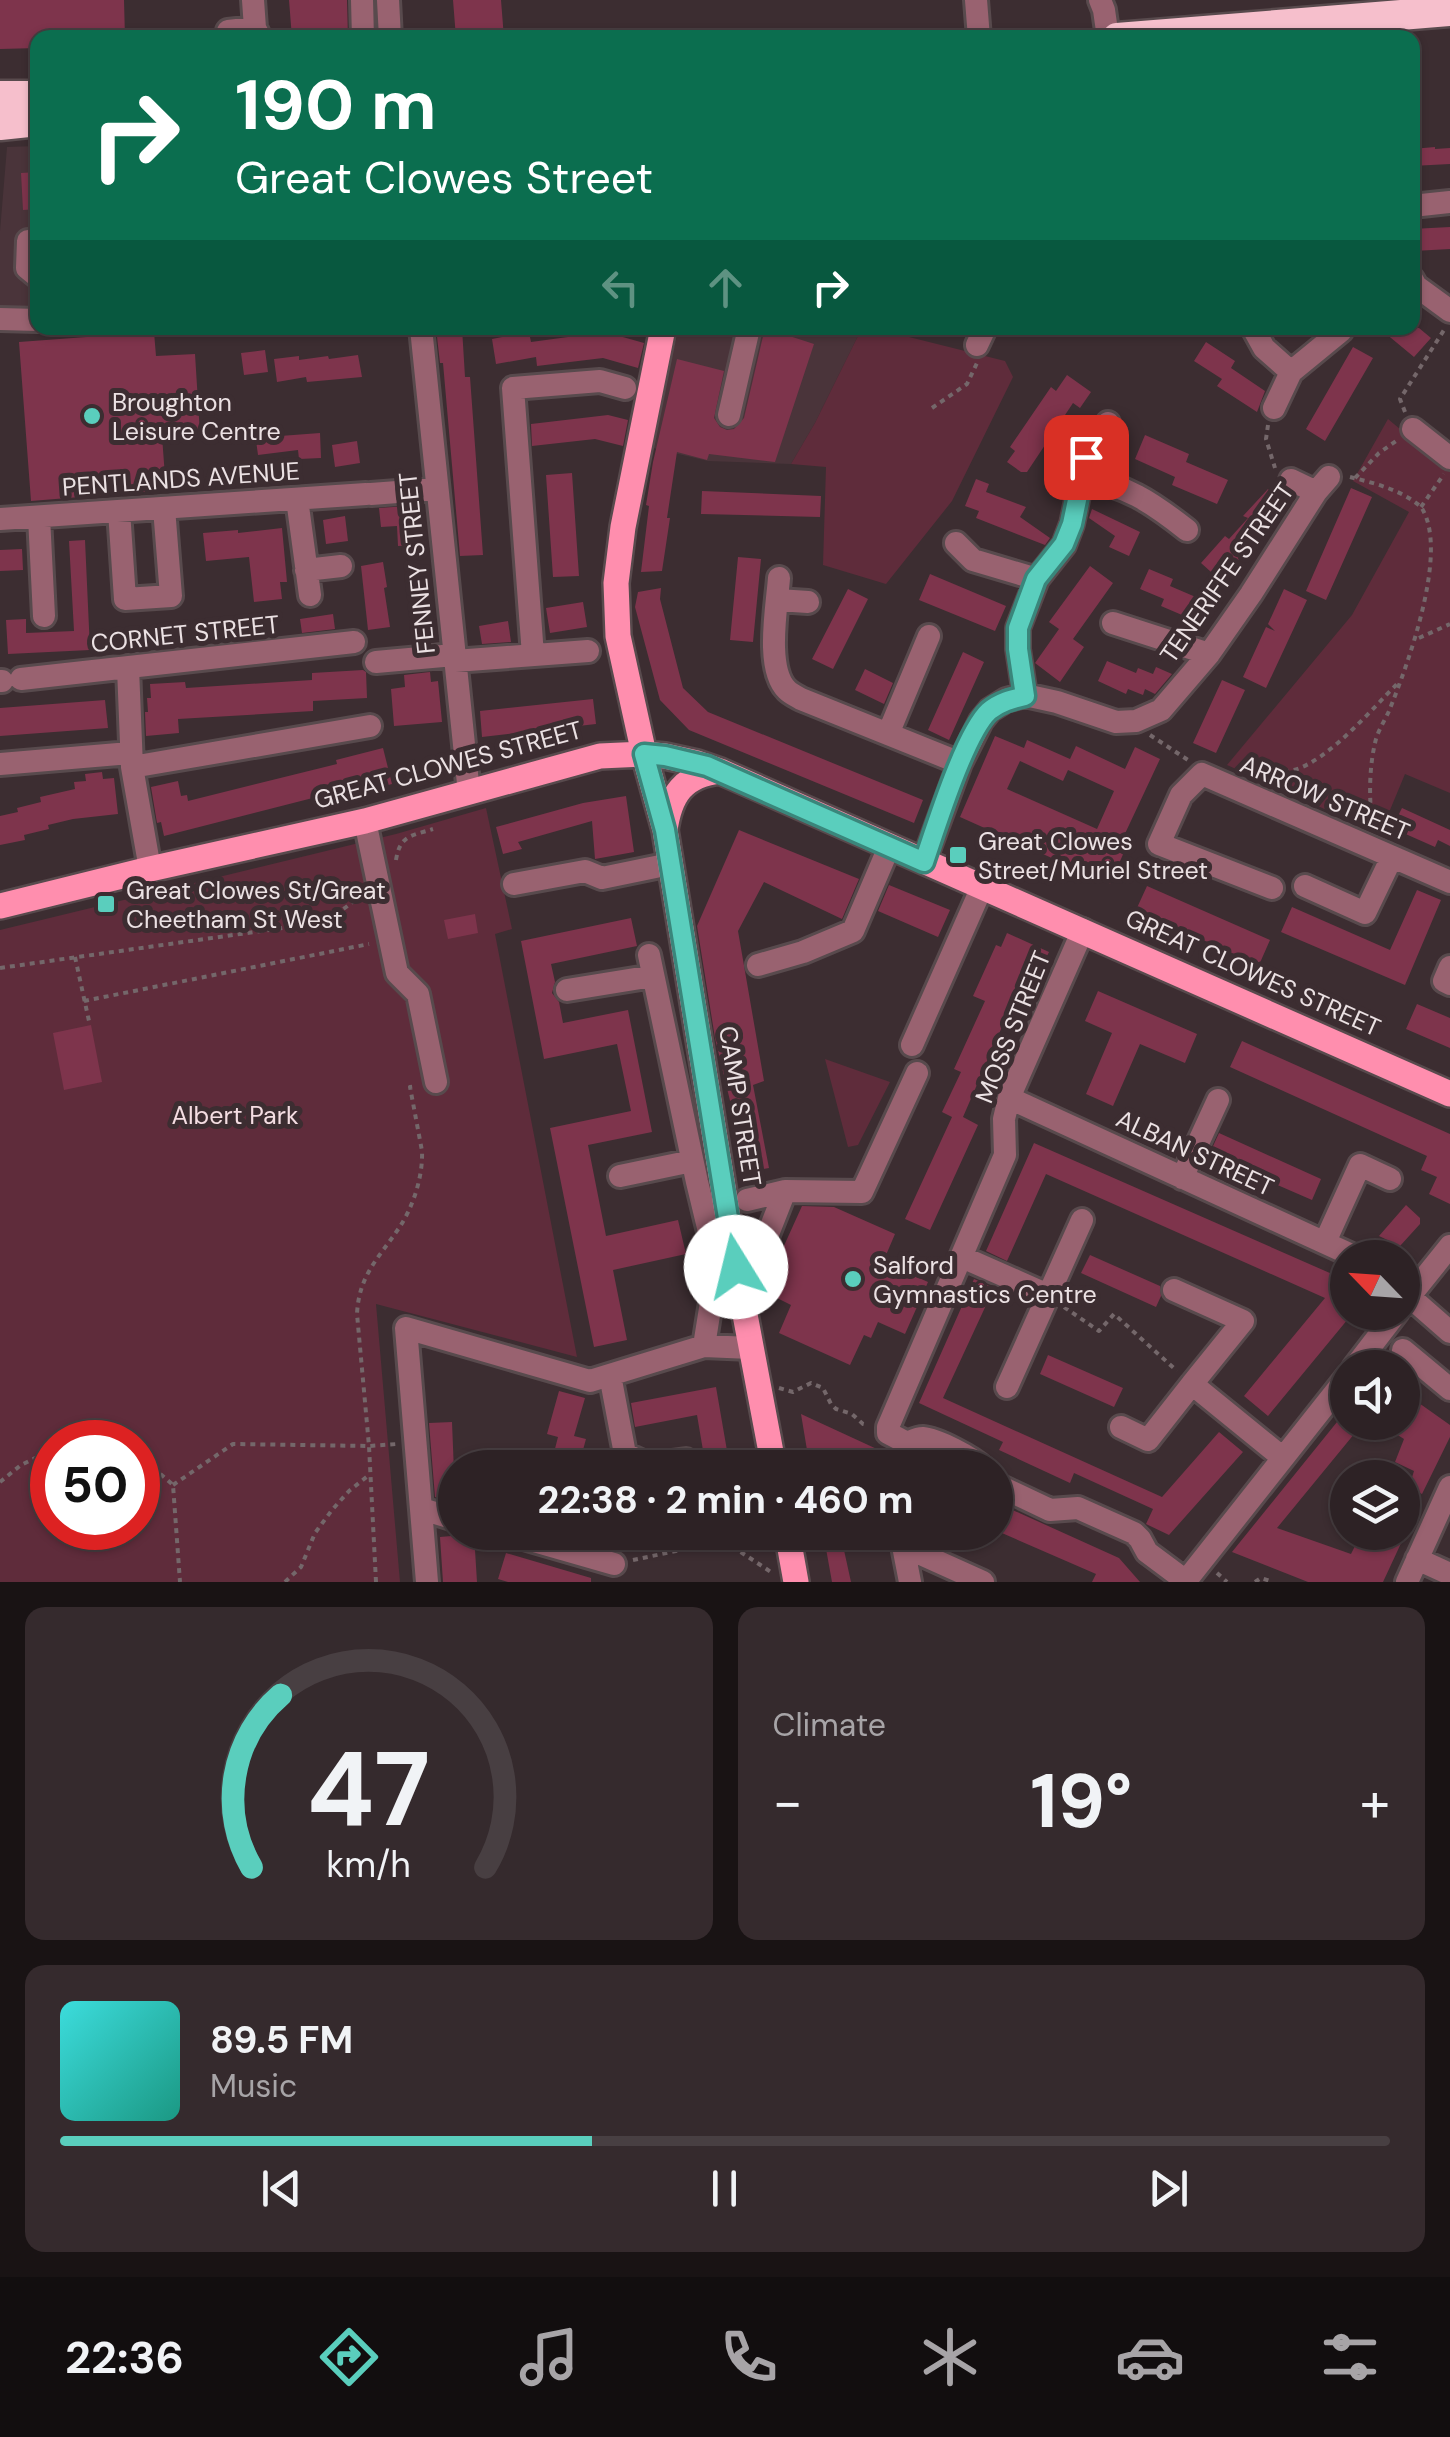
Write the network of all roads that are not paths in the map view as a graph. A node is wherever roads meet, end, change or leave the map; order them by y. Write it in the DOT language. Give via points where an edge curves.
graph roads {
  1 [pos="253,0"];
  2 [pos="362,0"];
  3 [pos="388,0"];
  4 [pos="976,0"];
  5 [pos="1100,0"];
  6 [pos="1361,9"];
  7 [pos="1450,10"];
  8 [pos="257,30"];
  9 [pos="363,30"];
  10 [pos="390,30"];
  11 [pos="979,30"];
  12 [pos="1107,30"];
  13 [pos="1274,30"];
  14 [pos="0,96"];
  15 [pos="30,96"];
  16 [pos="30,123"];
  17 [pos="0,125"];
  18 [pos="1450,202"];
  19 [pos="1420,205"];
  20 [pos="30,241"];
  21 [pos="30,271"];
  22 [pos="1420,289"];
  23 [pos="1450,311"];
  24 [pos="0,320"];
  25 [pos="30,320"];
  26 [pos="422,335"];
  27 [pos="663,335"];
  28 [pos="747,335"];
  29 [pos="1257,335"];
  30 [pos="1336,335"];
  31 [pos="1291,372"];
  32 [pos="626,388"];
  33 [pos="1274,408"];
  34 [pos="729,415"];
  35 [pos="1108,423"];
  36 [pos="1412,429"];
  37 [pos="1450,462"];
  38 [pos="1080,476"];
  39 [pos="1291,480"];
  40 [pos="438,489"];
  41 [pos="297,499"];
  42 [pos="164,508"];
  43 [pos="119,511"];
  44 [pos="38,516"];
  45 [pos="0,519"];
  46 [pos="1187,530"];
  47 [pos="956,543"];
  48 [pos="341,566"];
  49 [pos="306,570"];
  50 [pos="1036,579"];
  51 [pos="310,595"];
  52 [pos="808,602"];
  53 [pos="44,616"];
  54 [pos="1113,623"];
  55 [pos="929,636"];
  56 [pos="354,642"];
  57 [pos="588,651"];
  58 [pos="1209,654"];
  59 [pos="533,655"];
  60 [pos="454,658"];
  61 [pos="376,662"];
  62 [pos="128,668"];
  63 [pos="8,680"];
  64 [pos="1025,696"];
  65 [pos="370,726"];
  66 [pos="888,734"];
  67 [pos="644,754"];
  68 [pos="131,760"];
  69 [pos="0,764"];
  70 [pos="960,764"];
  71 [pos="720,771"];
  72 [pos="468,793"];
  73 [pos="365,821"];
  74 [pos="665,830"];
  75 [pos="888,847"];
  76 [pos="1383,852"];
  77 [pos="924,862"];
  78 [pos="670,864"];
  79 [pos="150,869"];
  80 [pos="1450,882"];
  81 [pos="514,884"];
  82 [pos="1305,886"];
  83 [pos="982,887"];
  84 [pos="1272,888"];
  85 [pos="0,906"];
  86 [pos="1083,930"];
  87 [pos="758,965"];
  88 [pos="1450,967"];
  89 [pos="1450,984"];
  90 [pos="567,990"];
  91 [pos="912,1044"];
  92 [pos="917,1073"];
  93 [pos="436,1082"];
  94 [pos="1450,1094"];
  95 [pos="1008,1098"];
  96 [pos="1218,1100"];
  97 [pos="692,1161"];
  98 [pos="620,1176"];
  99 [pos="1182,1178"];
  100 [pos="1390,1179"];
  101 [pos="785,1191"];
  102 [pos="747,1200"];
  103 [pos="1082,1220"];
  104 [pos="1324,1242"];
  105 [pos="1330,1245"];
  106 [pos="1450,1246"];
  107 [pos="962,1257"];
  108 [pos="736,1267"];
  109 [pos="1420,1280"];
  110 [pos="1174,1290"];
  111 [pos="1048,1295"];
  112 [pos="1420,1307"];
  113 [pos="1450,1332"];
  114 [pos="704,1346"];
  115 [pos="751,1348"];
  116 [pos="1420,1362"];
  117 [pos="610,1375"];
  118 [pos="1446,1379"];
  119 [pos="1192,1384"];
  120 [pos="1007,1387"];
  121 [pos="1330,1399"];
  122 [pos="1121,1427"];
  123 [pos="620,1450"];
  124 [pos="771,1450"];
  125 [pos="952,1450"];
  126 [pos="1283,1458"];
  127 [pos="1450,1487"];
  128 [pos="1013,1493"];
  129 [pos="422,1509"];
  130 [pos="438,1513"];
  131 [pos="591,1550"];
  132 [pos="790,1550"];
  133 [pos="1418,1559"];
  134 [pos="614,1564"];
  135 [pos="1450,1574"];
  136 [pos="796,1579"];
  137 [pos="1185,1581"];
  138 [pos="427,1582"];
  139 [pos="910,1582"];
  140 [pos="983,1582"];
  141 [pos="1407,1582"];
  1 -- 8 [label="street"];
  2 -- 9 [label="street"];
  3 -- 10 [label="street"];
  4 -- 11 [label="street"];
  5 -- 12 [label="street"];
  6 -- 7 [label="highway"];
  6 -- 13 [label="highway"];
  14 -- 15 [label="highway"];
  16 -- 17 [label="highway"];
  18 -- 19 [label="street"];
  20 -- 21 [label="street"];
  22 -- 23 [label="street"];
  24 -- 25 [label="street"];
  26 -- 40 [label="street, FENNEY STREET"];
  27 -- 67 [label="main road, CAMP STREET" via="616,584 618,636"];
  28 -- 34 [label="street"];
  29 -- 31 [label="street"];
  30 -- 31 [label="street"];
  31 -- 33 [label="street"];
  32 -- 59 [label="street" via="600,382 513,388"];
  35 -- 38 [label="street"];
  36 -- 37 [label="street"];
  38 -- 46 [label="street" via="1116,484"];
  38 -- 50 [label="street" via="1064,544"];
  39 -- 58 [label="street, TENERIFFE STREET" via="1322,485"];
  40 -- 41 [label="street, PENTLANDS AVENUE"];
  40 -- 60 [label="street, FENNEY STREET"];
  41 -- 42 [label="street, PENTLANDS AVENUE"];
  41 -- 49 [label="street"];
  42 -- 43 [label="street, PENTLANDS AVENUE"];
  42 -- 43 [label="street" via="171,596 125,599"];
  43 -- 44 [label="street, PENTLANDS AVENUE"];
  44 -- 45 [label="street, PENTLANDS AVENUE"];
  44 -- 53 [label="street"];
  47 -- 50 [label="street" via="973,560"];
  48 -- 49 [label="street"];
  49 -- 51 [label="street"];
  50 -- 64 [label="street" via="1018,628"];
  52 -- 66 [label="street" via="778,589 778,677 801,699"];
  54 -- 58 [label="street"];
  55 -- 66 [label="street"];
  56 -- 62 [label="street, CORNET STREET"];
  57 -- 59 [label="street"];
  58 -- 64 [label="street, TENERIFFE STREET" via="1161,710 1136,720 1116,722"];
  59 -- 60 [label="street"];
  60 -- 61 [label="street"];
  60 -- 72 [label="street, FENNEY STREET"];
  62 -- 63 [label="street, CORNET STREET"];
  62 -- 68 [label="street"];
  64 -- 70 [label="street" via="990,710"];
  65 -- 68 [label="street"];
  66 -- 70 [label="street"];
  67 -- 71 [label="main road, GREAT CLOWES STREET"];
  67 -- 72 [label="main road, GREAT CLOWES STREET" via="579,760"];
  67 -- 74 [label="main road, CAMP STREET"];
  68 -- 69 [label="street"];
  68 -- 79 [label="street"];
  70 -- 77 [label="street"];
  71 -- 74 [label="main road" via="680,789"];
  71 -- 75 [label="main road, GREAT CLOWES STREET"];
  72 -- 73 [label="main road, GREAT CLOWES STREET"];
  73 -- 79 [label="main road, GREAT CLOWES STREET"];
  73 -- 93 [label="street" via="397,973 418,994"];
  74 -- 78 [label="main road, CAMP STREET"];
  75 -- 77 [label="main road, GREAT CLOWES STREET"];
  75 -- 87 [label="street" via="854,931"];
  76 -- 80 [label="street, ARROW STREET"];
  76 -- 82 [label="street" via="1366,913"];
  76 -- 84 [label="street, ARROW STREET" via="1202,774 1182,795 1158,844"];
  77 -- 83 [label="main road, GREAT CLOWES STREET"];
  78 -- 81 [label="street" via="602,878 585,871"];
  78 -- 108 [label="main road, CAMP STREET"];
  79 -- 85 [label="main road, GREAT CLOWES STREET"];
  83 -- 86 [label="main road, GREAT CLOWES STREET"];
  83 -- 91 [label="street"];
  86 -- 94 [label="main road, GREAT CLOWES STREET"];
  86 -- 95 [label="street, MOSS STREET"];
  88 -- 89 [label="street" via="1444,981"];
  90 -- 97 [label="street" via="651,966"];
  92 -- 101 [label="street" via="862,1192"];
  95 -- 99 [label="street, ALBAN STREET"];
  95 -- 107 [label="street, MOSS STREET" via="1005,1155"];
  96 -- 99 [label="street"];
  97 -- 98 [label="street"];
  97 -- 114 [label="street" via="718,1265"];
  99 -- 104 [label="street, ALBAN STREET"];
  100 -- 104 [label="street" via="1360,1165"];
  101 -- 102 [label="street"];
  101 -- 108 [label="street" via="757,1262"];
  103 -- 111 [label="street"];
  104 -- 105 [label="street, ALBAN STREET"];
  106 -- 109 [label="street"];
  107 -- 111 [label="street"];
  107 -- 125 [label="street, MOSS STREET" via="888,1425 898,1440 928,1439"];
  108 -- 115 [label="main road, CAMP STREET"];
  110 -- 119 [label="street" via="1243,1321"];
  111 -- 120 [label="street"];
  112 -- 113 [label="street"];
  114 -- 115 [label="street"];
  114 -- 117 [label="street"];
  115 -- 124 [label="main road, CAMP STREET"];
  116 -- 118 [label="street"];
  117 -- 123 [label="street"];
  117 -- 129 [label="street" via="590,1381 406,1328"];
  119 -- 122 [label="street" via="1148,1440"];
  119 -- 126 [label="street"];
  121 -- 126 [label="street"];
  126 -- 137 [label="street"];
  127 -- 133 [label="street"];
  128 -- 137 [label="street" via="1050,1510 1078,1508 1134,1533 1146,1552"];
  129 -- 130 [label="street"];
  129 -- 138 [label="street"];
  131 -- 134 [label="street"];
  132 -- 136 [label="main road"];
  133 -- 135 [label="street"];
  133 -- 141 [label="street"];
  139 -- 140 [label="street" via="903,1546"];
}
